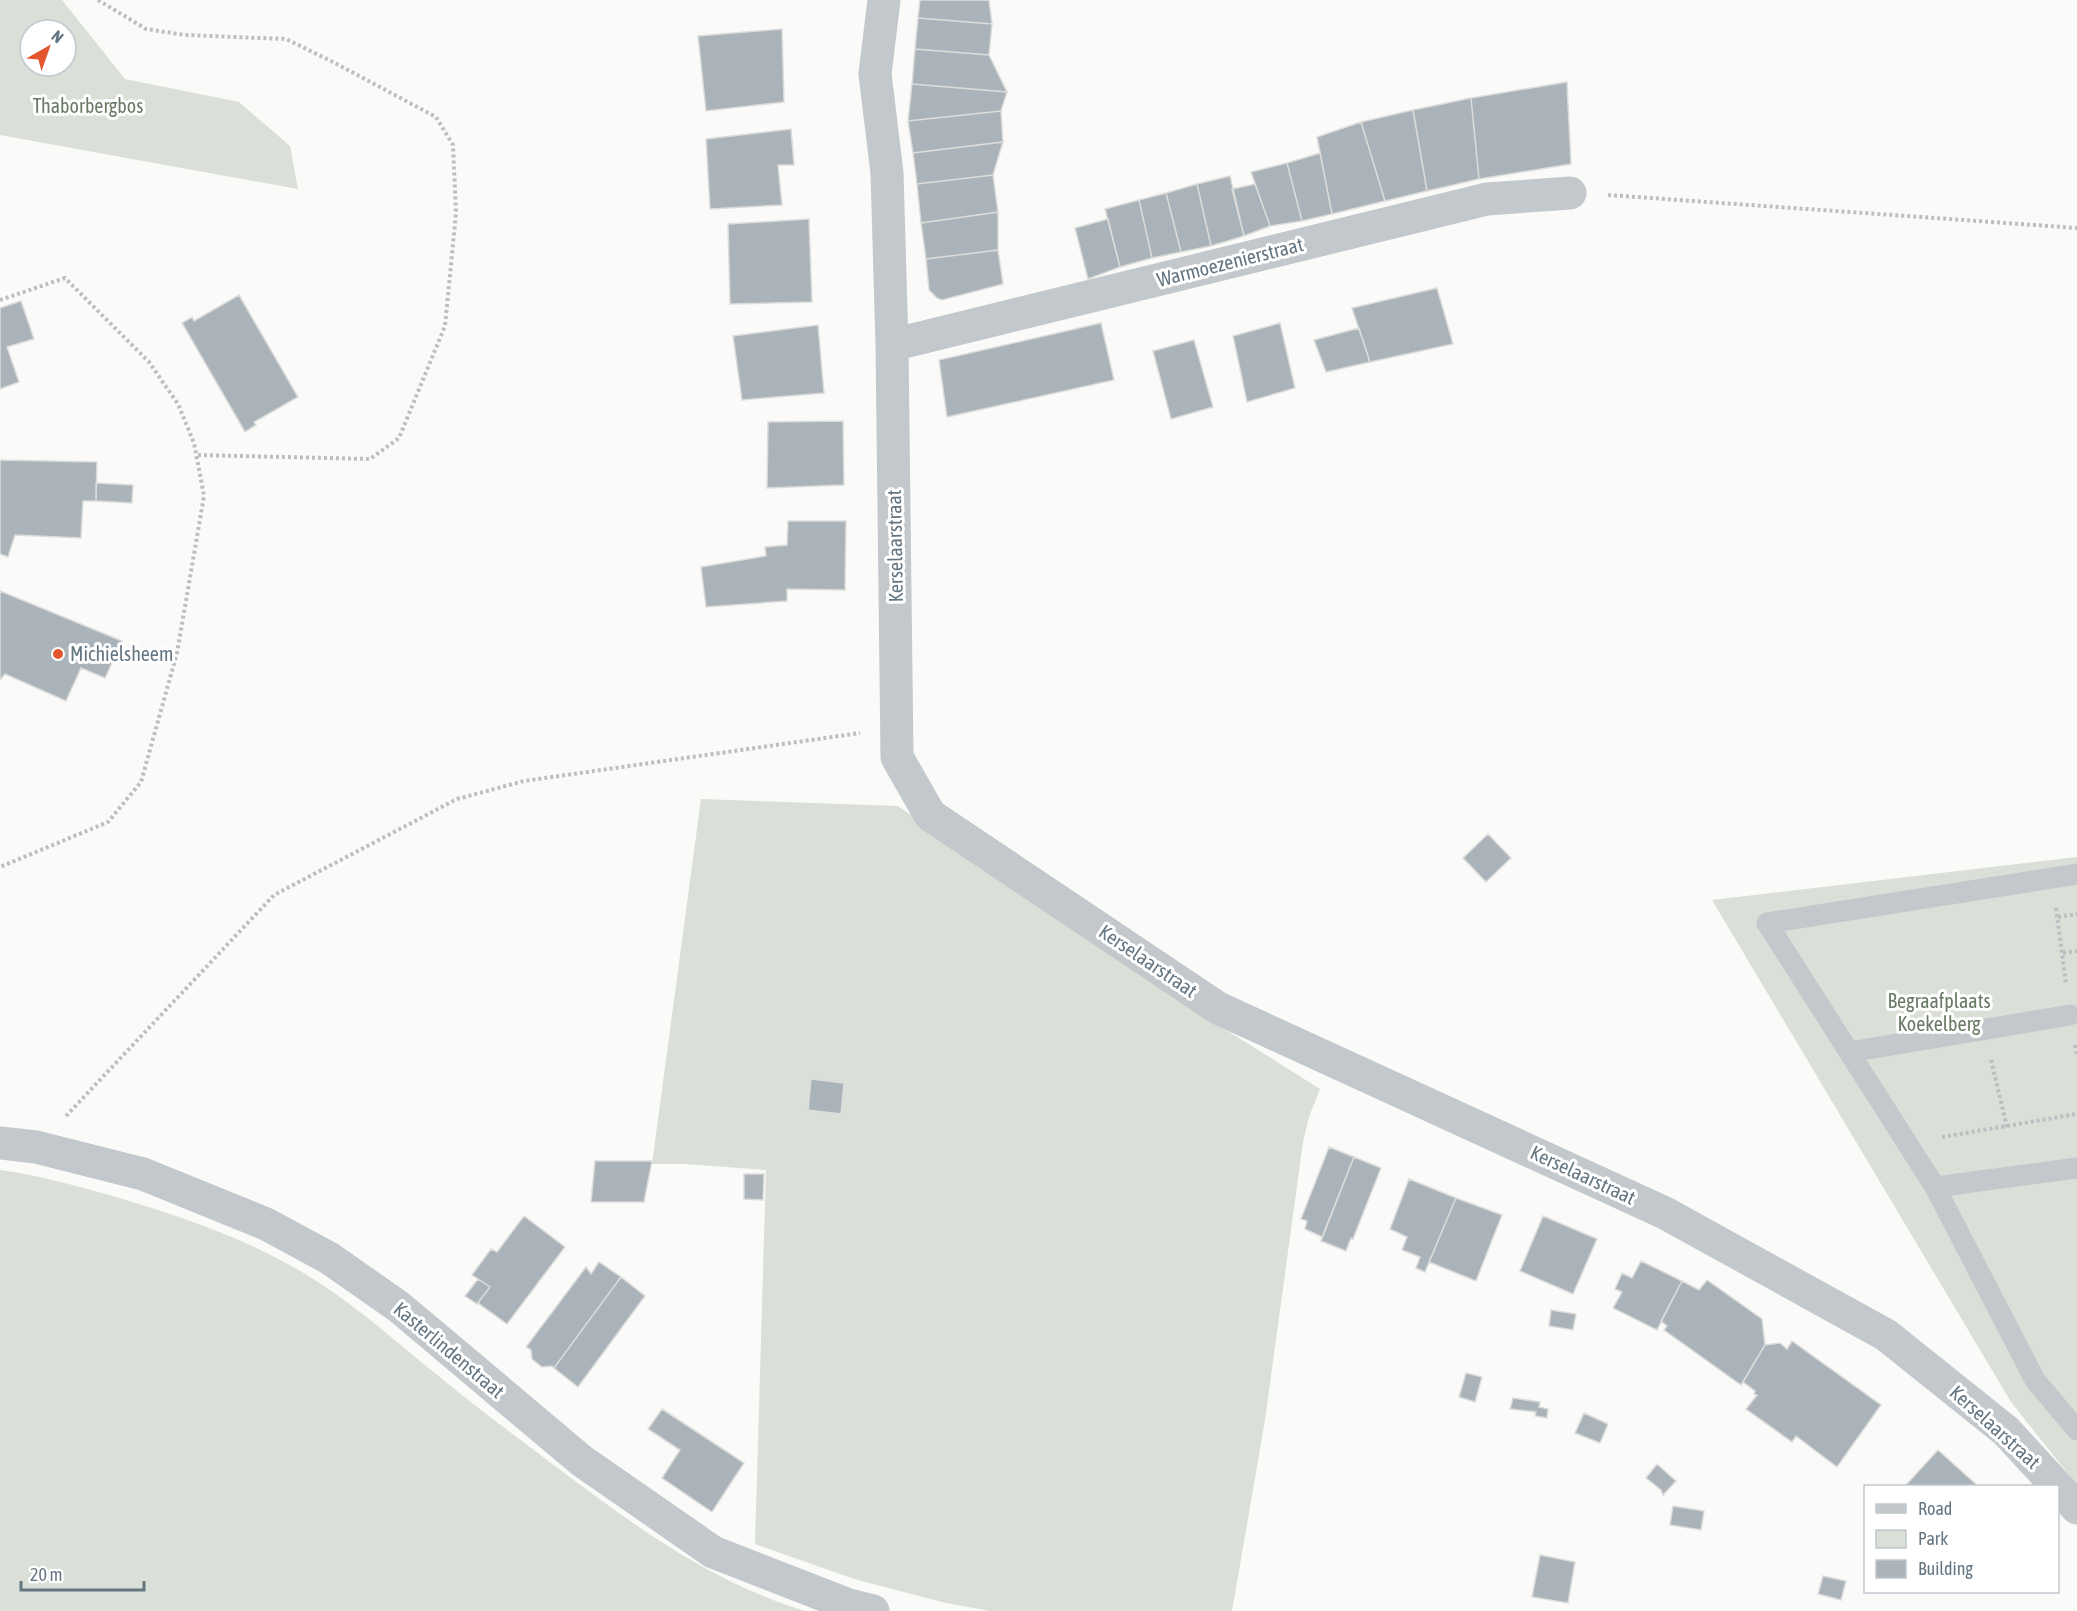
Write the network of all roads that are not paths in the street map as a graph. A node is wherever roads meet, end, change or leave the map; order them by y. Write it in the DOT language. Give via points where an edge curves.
graph roads {
  1 [pos="885,0"];
  2 [pos="1570,193"];
  3 [pos="892,345"];
  4 [pos="2077,874"];
  5 [pos="2070,1015"];
  6 [pos="1850,1052"];
  7 [pos="0,1143"];
  8 [pos="2077,1168"];
  9 [pos="1935,1187"];
  10 [pos="2077,1430"];
  11 [pos="2055,1485"];
  12 [pos="2059,1489"];
  13 [pos="2077,1509"];
  14 [pos="873,1611"];
  1 -- 3 [label="street, Kerselaarstraat" via="875,74 886,173"];
  2 -- 3 [label="street, Warmoezenierstraat" via="1487,199"];
  3 -- 11 [label="street, Kerselaarstraat" via="897,757 930,815 1218,1008 1665,1213 1886,1335 2006,1431"];
  4 -- 6 [label="lane" via="1767,923"];
  5 -- 6 [label="lane"];
  6 -- 9 [label="lane"];
  7 -- 14 [label="street, Kasterlindenstraat" via="36,1147 143,1174 266,1224 329,1258 399,1308 582,1461 713,1552"];
  8 -- 9 [label="lane"];
  9 -- 10 [label="lane" via="2035,1380"];
  12 -- 13 [label="street, Kerselaarstraat"];
}
